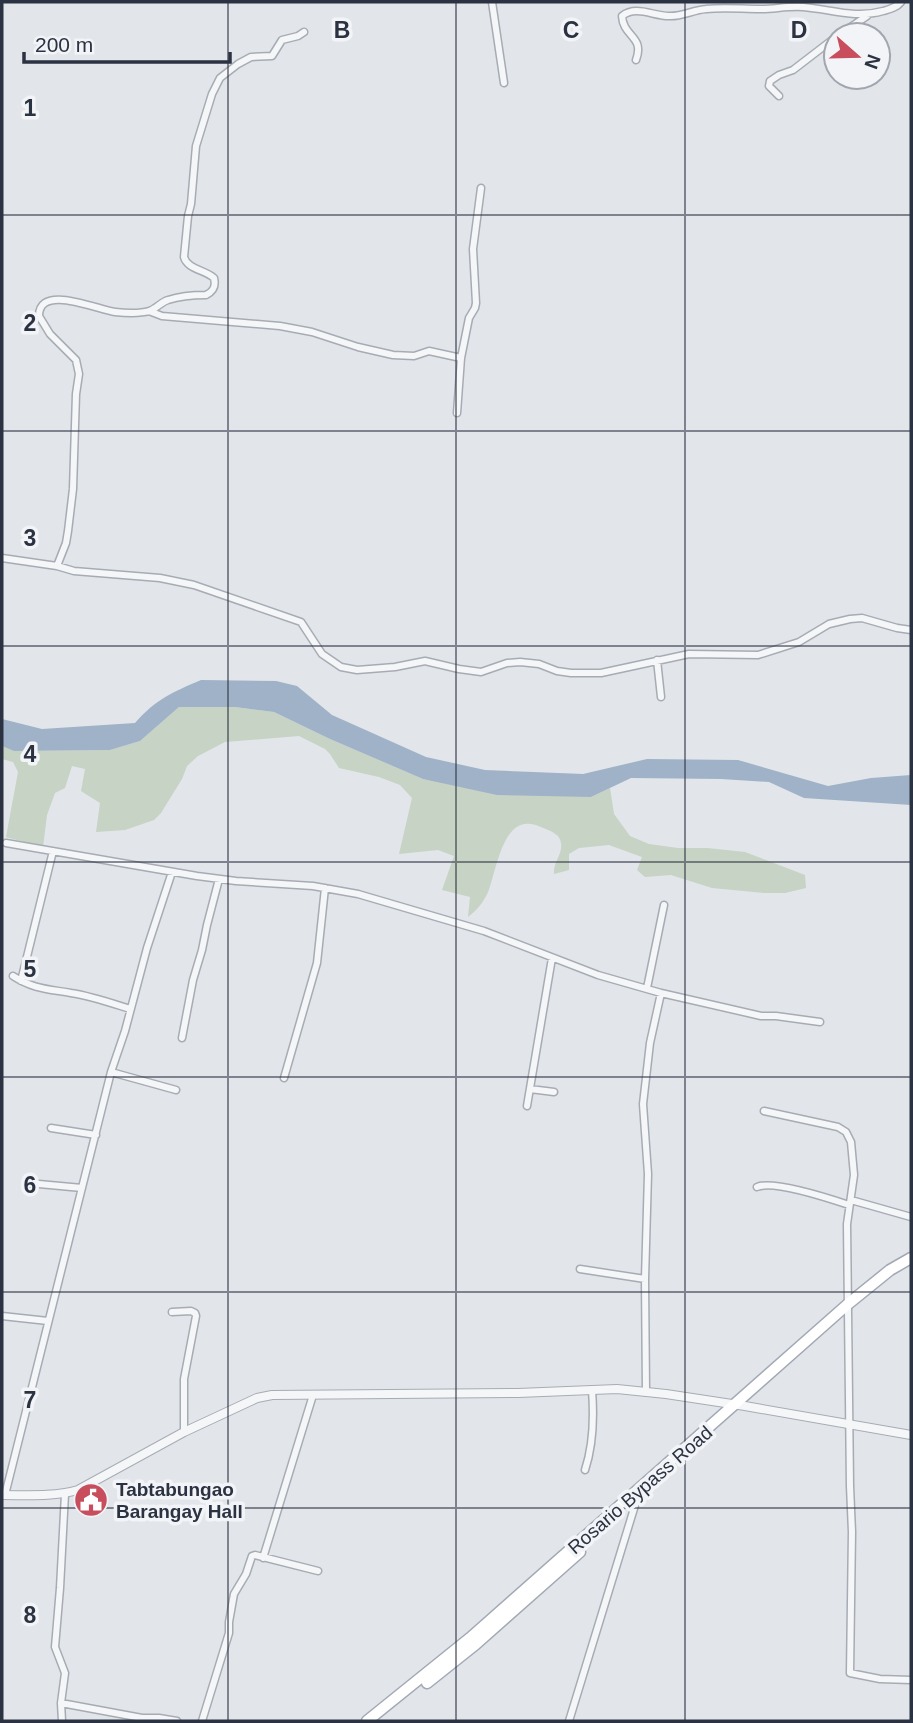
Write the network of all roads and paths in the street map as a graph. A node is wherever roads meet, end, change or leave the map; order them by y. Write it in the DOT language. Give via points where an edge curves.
graph roads {
  1 [pos="492,2"];
  2 [pos="901,2"];
  3 [pos="869,15"];
  4 [pos="860,21"];
  5 [pos="304,32"];
  6 [pos="822,48"];
  7 [pos="636,60"];
  8 [pos="504,83"];
  9 [pos="779,96"];
  10 [pos="481,188"];
  11 [pos="149,311"];
  12 [pos="461,358"];
  13 [pos="457,413"];
  14 [pos="2,558"];
  15 [pos="57,566"];
  16 [pos="911,630"];
  17 [pos="657,660"];
  18 [pos="661,697"];
  19 [pos="6,843"];
  20 [pos="53,851"];
  21 [pos="172,872"];
  22 [pos="219,879"];
  23 [pos="325,888"];
  24 [pos="664,905"];
  25 [pos="552,958"];
  26 [pos="13,976"];
  27 [pos="21,981"];
  28 [pos="647,988"];
  29 [pos="661,993"];
  30 [pos="130,1009"];
  31 [pos="820,1022"];
  32 [pos="182,1038"];
  33 [pos="111,1072"];
  34 [pos="284,1078"];
  35 [pos="530,1089"];
  36 [pos="176,1090"];
  37 [pos="554,1093"];
  38 [pos="527,1106"];
  39 [pos="765,1111"];
  40 [pos="51,1128"];
  41 [pos="96,1135"];
  42 [pos="28,1183"];
  43 [pos="757,1187"];
  44 [pos="82,1188"];
  45 [pos="850,1203"];
  46 [pos="911,1217"];
  47 [pos="911,1258"];
  48 [pos="911,1265"];
  49 [pos="580,1269"];
  50 [pos="645,1279"];
  51 [pos="848,1308"];
  52 [pos="172,1312"];
  53 [pos="2,1316"];
  54 [pos="48,1321"];
  55 [pos="592,1390"];
  56 [pos="646,1392"];
  57 [pos="313,1395"];
  58 [pos="740,1405"];
  59 [pos="849,1423"];
  60 [pos="184,1432"];
  61 [pos="911,1435"];
  62 [pos="585,1470"];
  63 [pos="65,1494"];
  64 [pos="3,1495"];
  65 [pos="636,1502"];
  66 [pos="263,1558"];
  67 [pos="318,1571"];
  68 [pos="911,1679"];
  69 [pos="61,1703"];
  70 [pos="62,1721"];
  71 [pos="177,1721"];
  72 [pos="202,1721"];
  73 [pos="367,1721"];
  74 [pos="378,1721"];
  75 [pos="569,1721"];
  1 -- 8 [label="street"];
  2 -- 3 [label="street"];
  3 -- 4 [label="street"];
  3 -- 7 [label="street" via="790,6 705,9 674,16 627,12 622,23 637,41"];
  5 -- 11 [label="street" via="282,40 272,56 251,57 220,78 196,146 184,257 188,265 214,278 214,290 165,301"];
  6 -- 9 [label="street" via="771,81 769,86"];
  10 -- 12 [label="street" via="473,249 476,303 468,318"];
  11 -- 12 [label="street" via="162,316 281,326 393,355 421,356 429,351"];
  11 -- 15 [label="street" via="112,312 63,300 45,302 39,309 50,334 76,360 79,374 70,517"];
  12 -- 13 [label="street"];
  14 -- 15 [label="street"];
  15 -- 17 [label="street" via="74,572 173,580 239,600 301,622 322,654 346,668 375,670 425,661 481,671 520,662 589,674"];
  16 -- 17 [label="street" via="857,618 829,624 799,642 758,655 701,654"];
  17 -- 18 [label="street"];
  19 -- 20 [label="street"];
  20 -- 21 [label="street"];
  20 -- 27 [label="street"];
  21 -- 22 [label="street"];
  21 -- 30 [label="street"];
  22 -- 23 [label="street"];
  22 -- 32 [label="street"];
  23 -- 25 [label="street" via="433,915"];
  23 -- 34 [label="street" via="317,963"];
  24 -- 28 [label="street"];
  25 -- 28 [label="street"];
  25 -- 35 [label="street"];
  26 -- 27 [label="street"];
  27 -- 30 [label="street"];
  28 -- 29 [label="street"];
  29 -- 31 [label="street" via="761,1016"];
  29 -- 50 [label="street" via="643,1104 649,1174"];
  30 -- 33 [label="street"];
  33 -- 36 [label="street"];
  33 -- 41 [label="street"];
  35 -- 37 [label="street"];
  35 -- 38 [label="street"];
  39 -- 45 [label="street" via="846,1132 853,1160"];
  40 -- 41 [label="street"];
  41 -- 44 [label="street"];
  42 -- 44 [label="street"];
  43 -- 45 [label="street" via="768,1184"];
  44 -- 54 [label="street"];
  45 -- 46 [label="street"];
  45 -- 51 [label="street"];
  47 -- 51 [label="main road, Rosario Bypass Road" via="890,1270"];
  48 -- 51 [label="main road, Rosario Bypass Road"];
  49 -- 50 [label="street"];
  50 -- 56 [label="street"];
  51 -- 58 [label="main road, Rosario Bypass Road"];
  51 -- 59 [label="street"];
  52 -- 60 [label="street" via="193,1311 196,1316 184,1378"];
  53 -- 54 [label="street"];
  54 -- 64 [label="street"];
  55 -- 56 [label="street"];
  55 -- 57 [label="street"];
  55 -- 62 [label="street"];
  56 -- 58 [label="street"];
  57 -- 60 [label="street" via="257,1398"];
  57 -- 66 [label="street"];
  58 -- 59 [label="street"];
  58 -- 65 [label="main road, Rosario Bypass Road"];
  58 -- 73 [label="main road, Rosario Bypass Road" via="471,1638"];
  59 -- 61 [label="street"];
  59 -- 68 [label="street" via="853,1544 850,1673"];
  60 -- 63 [label="street"];
  63 -- 64 [label="street"];
  63 -- 69 [label="street" via="54,1647 65,1673"];
  65 -- 74 [label="main road, Rosario Bypass Road" via="476,1644"];
  65 -- 75 [label="street"];
  66 -- 67 [label="street"];
  66 -- 72 [label="street" via="252,1556 234,1594 229,1633"];
  69 -- 70 [label="street"];
  69 -- 71 [label="street"];
}
